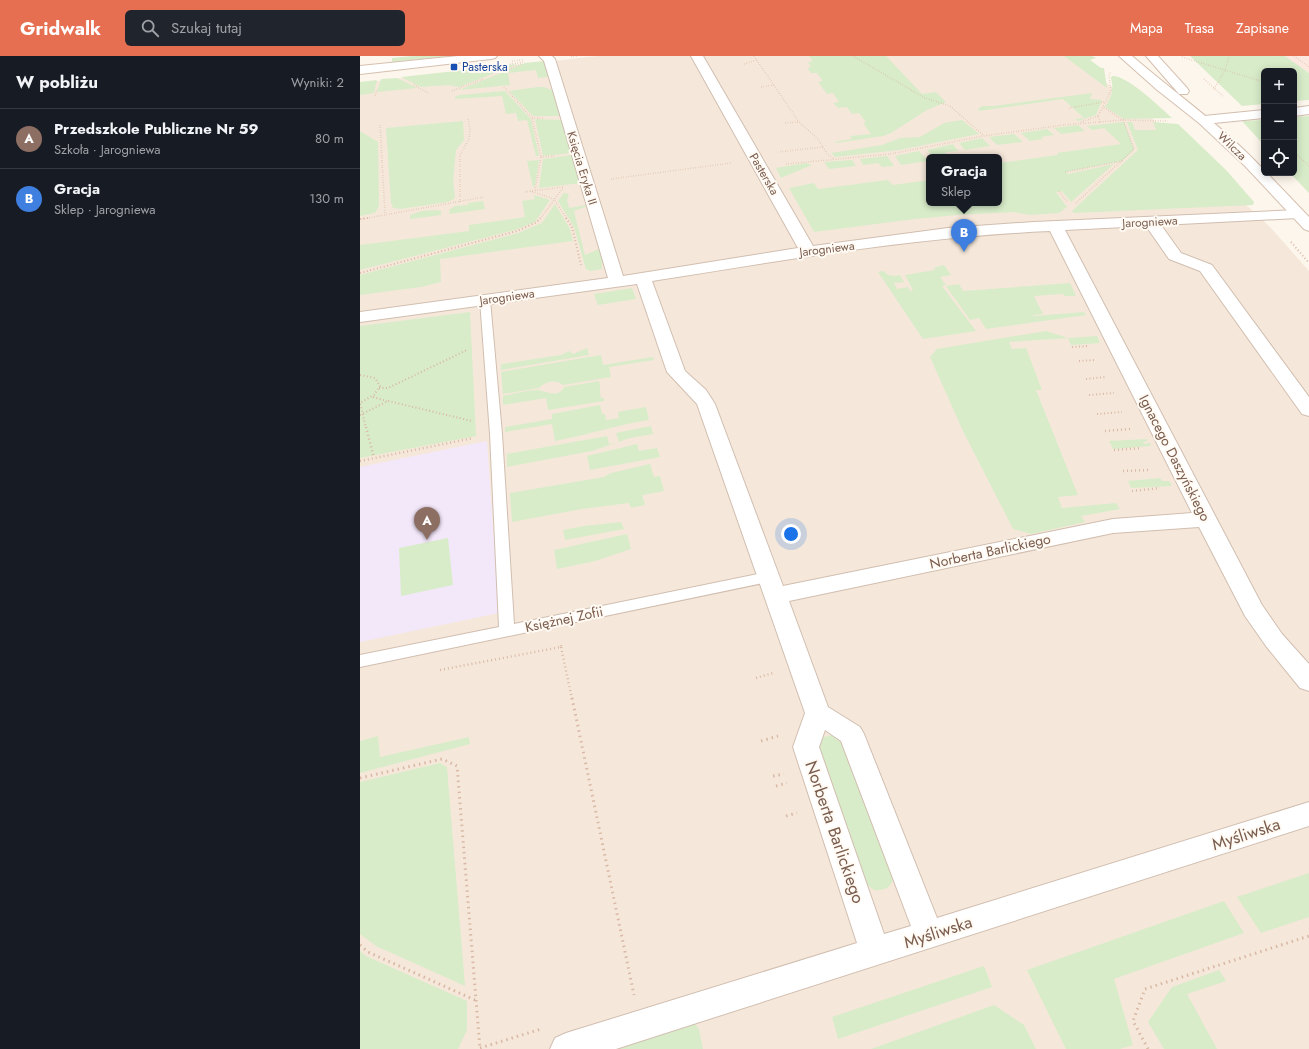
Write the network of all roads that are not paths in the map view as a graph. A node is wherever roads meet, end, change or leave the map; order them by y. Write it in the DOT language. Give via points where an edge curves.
graph roads {
  1 [pos="387,56"];
  2 [pos="492,56"];
  3 [pos="545,56"];
  4 [pos="697,56"];
  5 [pos="1126,56"];
  6 [pos="1152,56"];
  7 [pos="360,59"];
  8 [pos="360,70"];
  9 [pos="1309,110"];
  10 [pos="1297,112"];
  11 [pos="1261,114"];
  12 [pos="1204,120"];
  13 [pos="1298,214"];
  14 [pos="1151,222"];
  15 [pos="1055,226"];
  16 [pos="1309,226"];
  17 [pos="808,251"];
  18 [pos="643,278"];
  19 [pos="616,280"];
  20 [pos="485,300"];
  21 [pos="360,317"];
  22 [pos="1309,410"];
  23 [pos="1206,519"];
  24 [pos="772,586"];
  25 [pos="507,630"];
  26 [pos="360,661"];
  27 [pos="1309,681"];
  28 [pos="818,713"];
  29 [pos="1309,814"];
  30 [pos="929,934"];
  31 [pos="875,952"];
  32 [pos="566,1049"];
  1 -- 7 [label="street"];
  2 -- 8 [label="street"];
  3 -- 19 [label="street, Księcia Eryka II" via="550,61"];
  4 -- 17 [label="street, Pasterska"];
  5 -- 12 [label="street, Wilcza"];
  6 -- 12 [label="street, Wilcza" via="1179,86"];
  9 -- 10 [label="street"];
  11 -- 12 [label="street"];
  12 -- 13 [label="street, Wilcza" via="1250,163"];
  13 -- 14 [label="street, Jarogniewa"];
  13 -- 16 [label="street, Wilcza"];
  14 -- 15 [label="street, Jarogniewa"];
  14 -- 22 [label="street" via="1175,256 1206,268"];
  15 -- 17 [label="street, Jarogniewa" via="948,233"];
  15 -- 23 [label="street, Ignacego Daszyńskiego"];
  17 -- 18 [label="street, Jarogniewa"];
  18 -- 19 [label="street, Jarogniewa"];
  18 -- 24 [label="street" via="674,369 706,404"];
  19 -- 20 [label="street, Jarogniewa"];
  20 -- 21 [label="street, Jarogniewa"];
  20 -- 25 [label="lane" via="496,434"];
  23 -- 24 [label="street, Norberta Barlickiego" via="1113,526"];
  23 -- 27 [label="street, Ignacego Daszyńskiego" via="1262,624"];
  24 -- 25 [label="lane, Księżnej Zofii"];
  24 -- 28 [label="street"];
  25 -- 26 [label="lane, Księżnej Zofii"];
  28 -- 30 [label="street" via="851,734"];
  28 -- 31 [label="street, Norberta Barlickiego" via="806,746"];
  29 -- 30 [label="street, Myśliwska"];
  30 -- 31 [label="street, Myśliwska"];
  31 -- 32 [label="street, Myśliwska"];
}
